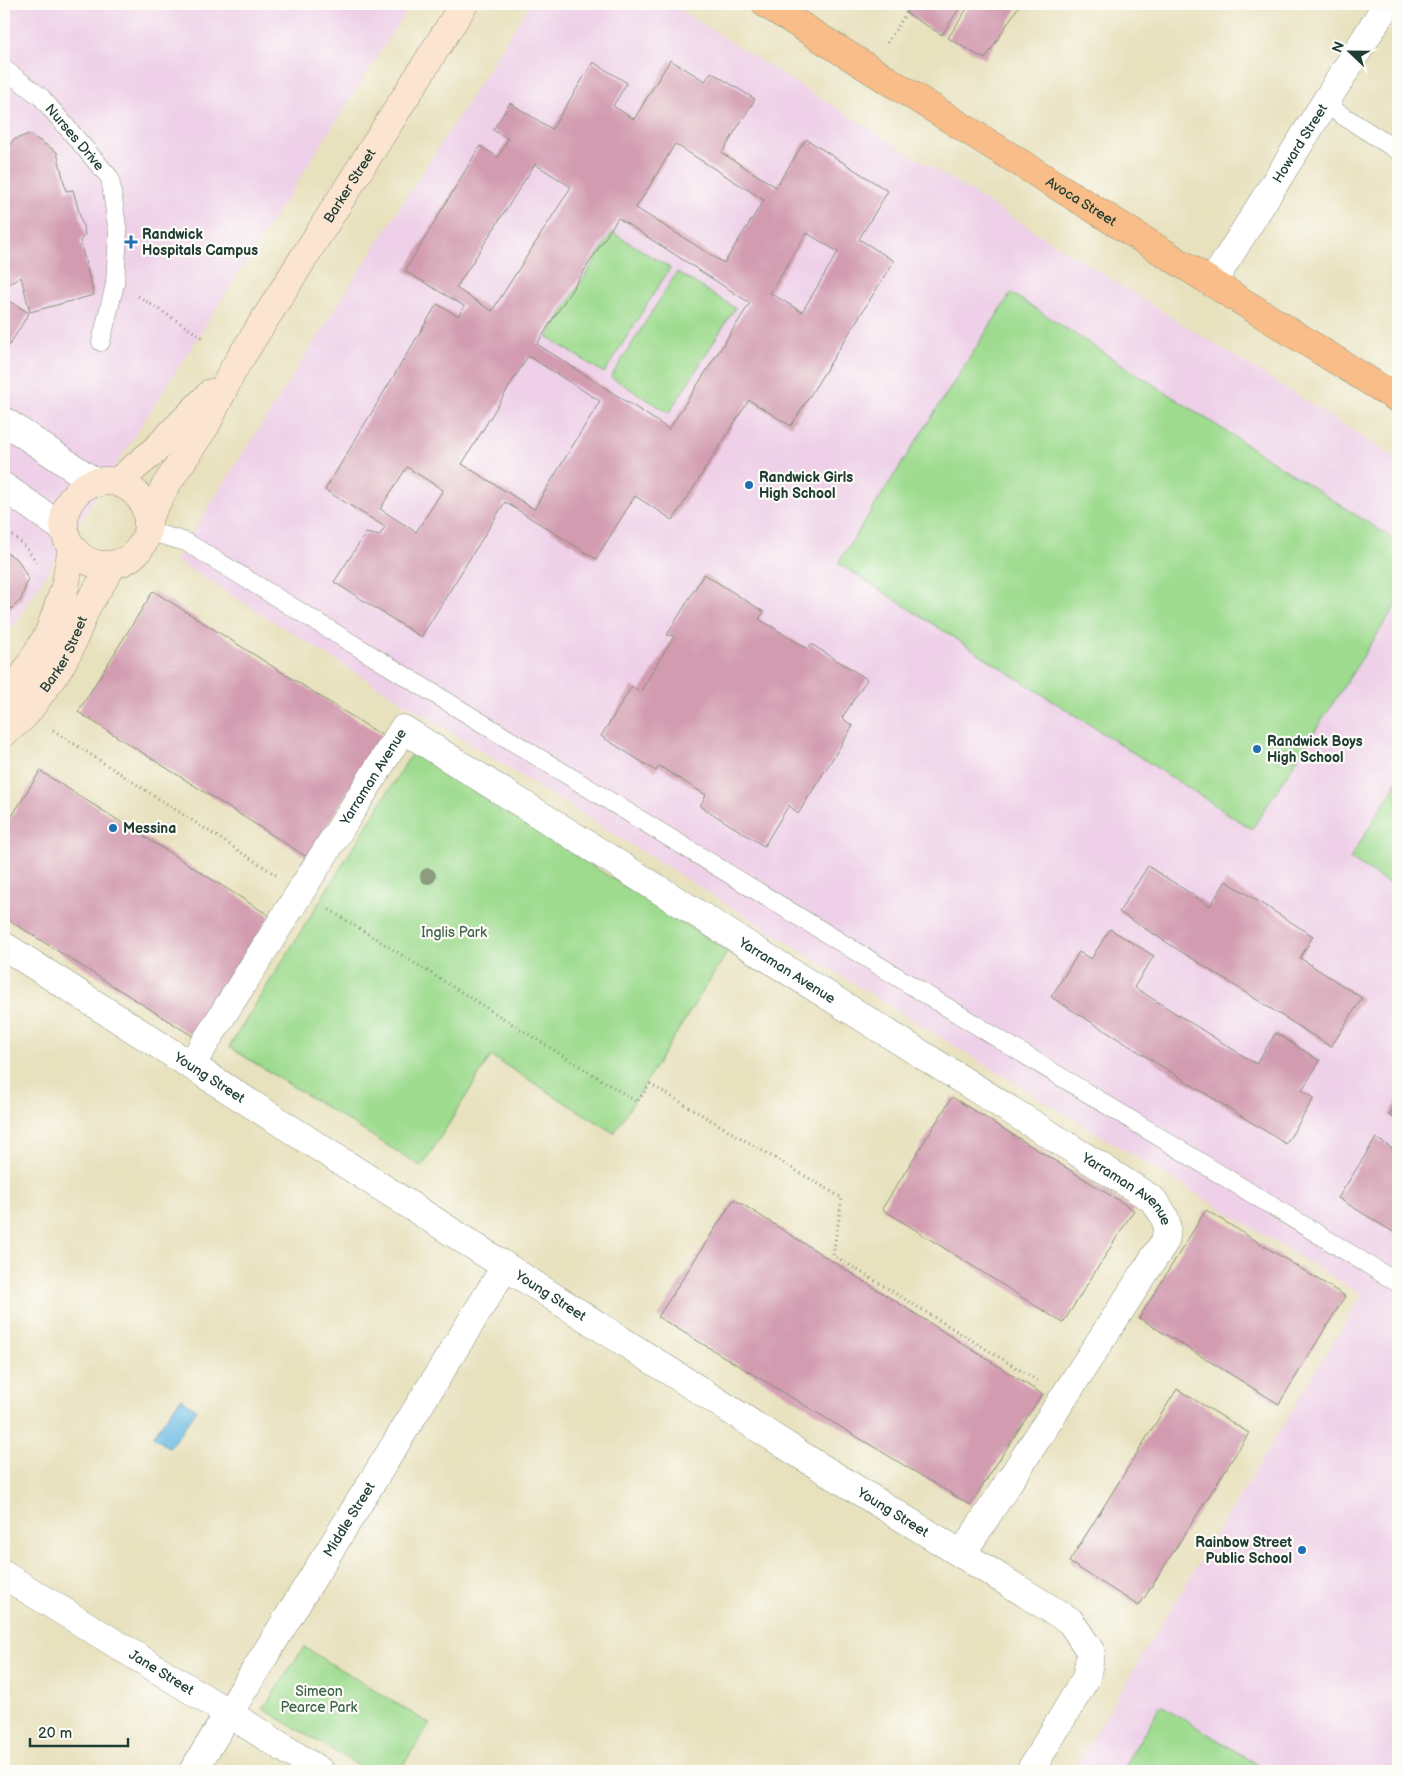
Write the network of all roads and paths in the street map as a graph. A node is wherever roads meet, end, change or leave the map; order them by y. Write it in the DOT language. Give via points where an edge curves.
graph roads {
  1 [pos="464,4"];
  2 [pos="766,4"];
  3 [pos="912,4"];
  4 [pos="1387,4"];
  5 [pos="4,68"];
  6 [pos="871,69"];
  7 [pos="1323,104"];
  8 [pos="1398,151"];
  9 [pos="1212,283"];
  10 [pos="115,284"];
  11 [pos="205,339"];
  12 [pos="101,342"];
  13 [pos="234,368"];
  14 [pos="1398,399"];
  15 [pos="4,421"];
  16 [pos="106,482"];
  17 [pos="4,487"];
  18 [pos="148,524"];
  19 [pos="9,532"];
  20 [pos="68,538"];
  21 [pos="112,566"];
  22 [pos="39,570"];
  23 [pos="4,713"];
  24 [pos="52,730"];
  25 [pos="4,733"];
  26 [pos="301,892"];
  27 [pos="4,946"];
  28 [pos="191,1065"];
  29 [pos="505,1267"];
  30 [pos="1398,1283"];
  31 [pos="1064,1396"];
  32 [pos="962,1554"];
  33 [pos="4,1575"];
  34 [pos="230,1714"];
  35 [pos="193,1771"];
  36 [pos="320,1771"];
  37 [pos="1030,1771"];
  1 -- 13 [label="main road, Barker Street"];
  2 -- 6 [label="main road, Avoca Street"];
  3 -- 6 [label="path"];
  4 -- 7 [label="street, Howard Street"];
  5 -- 10 [label="lane, Nurses Drive" via="41,96 110,178 118,233"];
  6 -- 9 [label="main road, Avoca Street"];
  7 -- 8 [label="lane"];
  7 -- 9 [label="street, Howard Street"];
  9 -- 14 [label="main road, Avoca Street"];
  10 -- 11 [label="path"];
  10 -- 12 [label="lane, Nurses Drive"];
  13 -- 16 [label="main road, Barker Street" via="136,468"];
  13 -- 18 [label="main road, Barker Street" via="206,425 166,485"];
  15 -- 16 [label="street"];
  16 -- 18 [label="main road" via="127,487 136,494 144,505"];
  16 -- 20 [label="main road" via="84,487 68,505 64,517"];
  17 -- 20 [label="street"];
  18 -- 21 [label="main road" via="144,544 136,554"];
  18 -- 30 [label="lane" via="186,542"];
  19 -- 22 [label="path" via="26,547"];
  20 -- 21 [label="main road" via="75,553 86,560"];
  20 -- 23 [label="main road, Barker Street" via="65,587 49,633"];
  21 -- 25 [label="main road, Barker Street" via="87,606 59,668 25,715"];
  24 -- 26 [label="path"];
  26 -- 28 [label="street, Yarraman Avenue"];
  26 -- 31 [label="path" via="638,1102 650,1084 842,1198 833,1255"];
  26 -- 31 [label="street, Yarraman Avenue" via="403,729 1152,1199 1164,1214 1168,1230 1164,1241"];
  27 -- 28 [label="street, Young Street"];
  28 -- 29 [label="street, Young Street"];
  29 -- 32 [label="street, Young Street"];
  29 -- 34 [label="street, Middle Street"];
  31 -- 32 [label="street, Yarraman Avenue"];
  32 -- 37 [label="street, Young Street" via="1070,1622 1090,1652 1086,1678"];
  33 -- 34 [label="street, Jane Street"];
  34 -- 35 [label="street, Middle Street"];
  34 -- 36 [label="street, Jane Street"];
}
